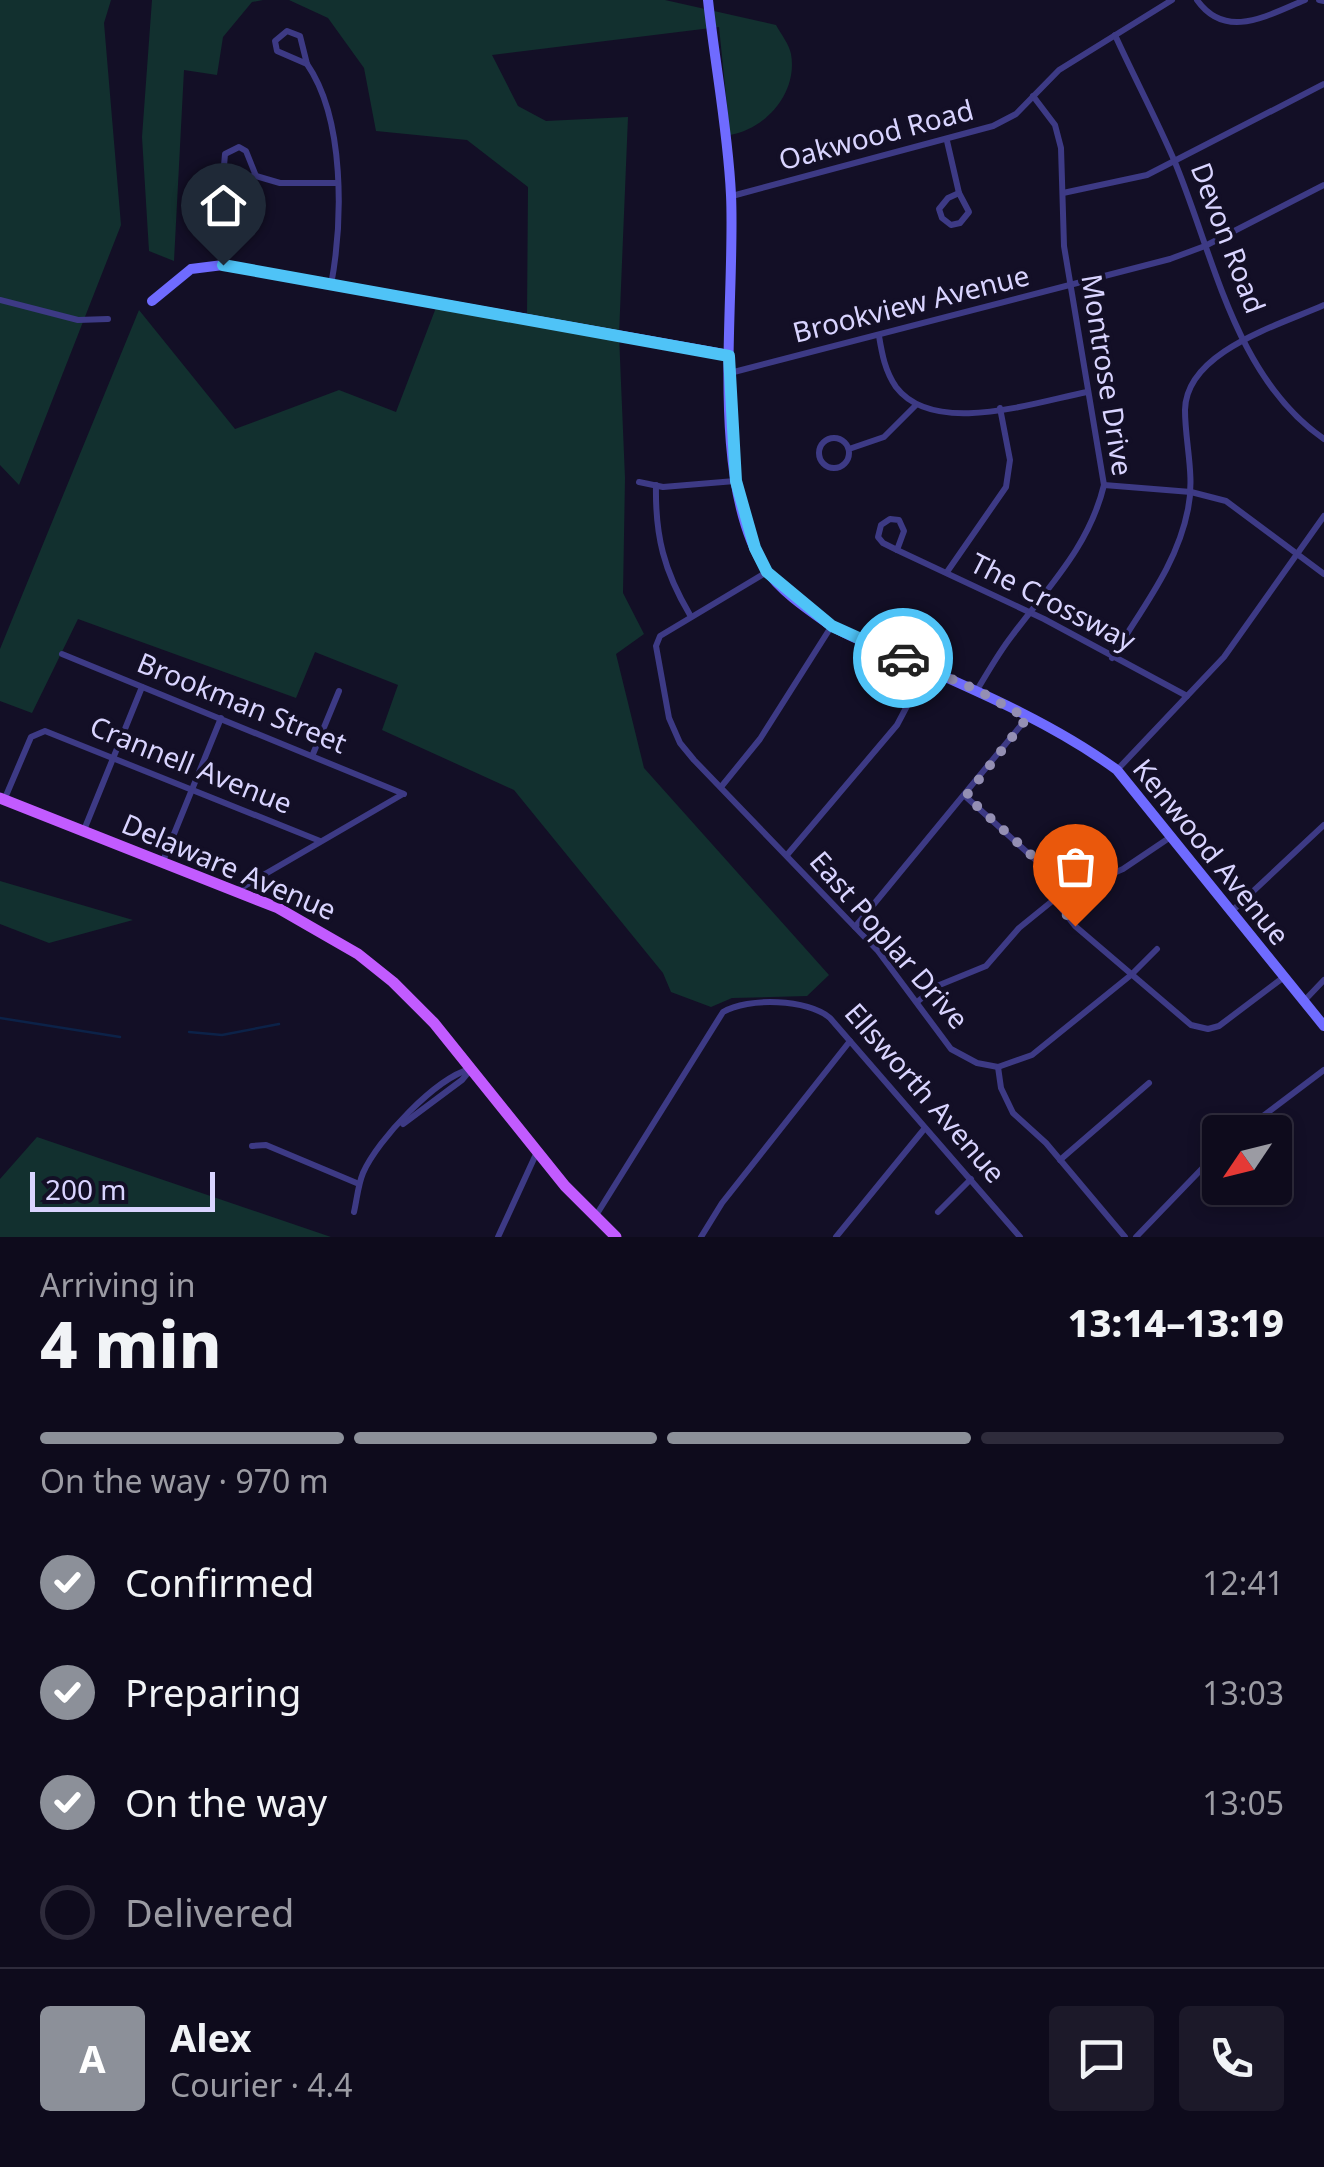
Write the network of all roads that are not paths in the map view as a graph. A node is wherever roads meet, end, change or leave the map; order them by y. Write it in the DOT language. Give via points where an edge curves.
graph roads {
  1 [pos="708,0"];
  2 [pos="1172,0"];
  3 [pos="1197,0"];
  4 [pos="1305,0"];
  5 [pos="1114,35"];
  6 [pos="307,64"];
  7 [pos="1324,84"];
  8 [pos="1033,96"];
  9 [pos="947,141"];
  10 [pos="1174,161"];
  11 [pos="256,176"];
  12 [pos="336,183"];
  13 [pos="1324,185"];
  14 [pos="959,193"];
  15 [pos="1064,193"];
  16 [pos="731,196"];
  17 [pos="1205,246"];
  18 [pos="330,286"];
  19 [pos="1070,286"];
  20 [pos="0,300"];
  21 [pos="152,301"];
  22 [pos="1324,304"];
  23 [pos="108,319"];
  24 [pos="879,336"];
  25 [pos="1244,341"];
  26 [pos="729,356"];
  27 [pos="730,373"];
  28 [pos="1087,392"];
  29 [pos="916,405"];
  30 [pos="1000,408"];
  31 [pos="1324,439"];
  32 [pos="850,450"];
  33 [pos="736,481"];
  34 [pos="639,482"];
  35 [pos="656,485"];
  36 [pos="1104,485"];
  37 [pos="1191,492"];
  38 [pos="1324,516"];
  39 [pos="897,550"];
  40 [pos="1298,555"];
  41 [pos="767,572"];
  42 [pos="946,572"];
  43 [pos="1324,574"];
  44 [pos="1029,614"];
  45 [pos="690,615"];
  46 [pos="832,626"];
  47 [pos="62,654"];
  48 [pos="1112,658"];
  49 [pos="927,668"];
  50 [pos="142,687"];
  51 [pos="977,690"];
  52 [pos="339,691"];
  53 [pos="1187,696"];
  54 [pos="221,718"];
  55 [pos="1027,718"];
  56 [pos="313,754"];
  57 [pos="114,758"];
  58 [pos="1117,770"];
  59 [pos="722,787"];
  60 [pos="192,790"];
  61 [pos="966,796"];
  62 [pos="2,799"];
  63 [pos="1324,825"];
  64 [pos="83,831"];
  65 [pos="1173,836"];
  66 [pos="320,841"];
  67 [pos="787,855"];
  68 [pos="162,862"];
  69 [pos="236,892"];
  70 [pos="1056,898"];
  71 [pos="1232,912"];
  72 [pos="855,927"];
  73 [pos="1157,949"];
  74 [pos="1131,975"];
  75 [pos="1284,977"];
  76 [pos="1324,980"];
  77 [pos="1304,1001"];
  78 [pos="916,1002"];
  79 [pos="1324,1026"];
  80 [pos="850,1041"];
  81 [pos="998,1067"];
  82 [pos="472,1068"];
  83 [pos="1324,1070"];
  84 [pos="1150,1083"];
  85 [pos="1264,1115"];
  86 [pos="925,1128"];
  87 [pos="252,1146"];
  88 [pos="538,1151"];
  89 [pos="1060,1160"];
  90 [pos="1202,1169"];
  91 [pos="971,1179"];
  92 [pos="359,1184"];
  93 [pos="354,1212"];
  94 [pos="938,1212"];
  95 [pos="594,1218"];
  96 [pos="498,1237"];
  97 [pos="616,1237"];
  98 [pos="702,1237"];
  99 [pos="836,1237"];
  100 [pos="1020,1237"];
  101 [pos="1125,1237"];
  102 [pos="1136,1237"];
  1 -- 16 [label="street, Kenwood Avenue"];
  2 -- 5 [label="street, Oakwood Road"];
  3 -- 4 [label="street" via="1217,20 1236,24"];
  5 -- 8 [label="street, Oakwood Road" via="1059,70"];
  5 -- 10 [label="street, Devon Road"];
  6 -- 6 [label="street" via="300,36 279,35 276,52"];
  6 -- 12 [label="street" via="333,127"];
  7 -- 10 [label="street"];
  8 -- 9 [label="street, Oakwood Road" via="1004,121"];
  8 -- 15 [label="street, Montrose Drive" via="1059,137"];
  9 -- 14 [label="street"];
  9 -- 16 [label="street, Oakwood Road"];
  10 -- 15 [label="street" via="1136,179"];
  10 -- 17 [label="street, Devon Road"];
  11 -- 11 [label="street" via="228,171 225,154 246,151"];
  11 -- 12 [label="street"];
  12 -- 18 [label="street" via="339,242"];
  13 -- 17 [label="street, Brookview Avenue"];
  14 -- 14 [label="street" via="939,209 950,225 969,212"];
  15 -- 19 [label="street, Montrose Drive"];
  16 -- 26 [label="street, Kenwood Avenue"];
  17 -- 19 [label="street, Brookview Avenue"];
  17 -- 25 [label="street, Devon Road"];
  18 -- 21 [label="street" via="208,264"];
  18 -- 26 [label="street"];
  19 -- 24 [label="street, Brookview Avenue"];
  19 -- 28 [label="street, Montrose Drive"];
  20 -- 23 [label="street" via="78,320"];
  22 -- 25 [label="street"];
  24 -- 27 [label="street, Brookview Avenue"];
  24 -- 29 [label="street" via="887,371"];
  25 -- 31 [label="street, Devon Road" via="1282,405"];
  25 -- 37 [label="street" via="1219,353 1188,392"];
  26 -- 27 [label="street, Kenwood Avenue"];
  27 -- 33 [label="street, Kenwood Avenue"];
  28 -- 30 [label="street"];
  28 -- 36 [label="street, Montrose Drive"];
  29 -- 30 [label="street" via="942,413"];
  29 -- 32 [label="street" via="884,437"];
  30 -- 42 [label="street" via="1010,460 1006,487"];
  32 -- 32 [label="street" via="834,438 819,456 836,468"];
  33 -- 35 [label="street"];
  33 -- 41 [label="street, Kenwood Avenue"];
  34 -- 35 [label="street"];
  35 -- 45 [label="street" via="664,566"];
  36 -- 37 [label="street"];
  36 -- 44 [label="street, Montrose Drive" via="1076,555"];
  37 -- 40 [label="street" via="1226,501"];
  37 -- 48 [label="street" via="1176,552"];
  38 -- 40 [label="street"];
  39 -- 39 [label="street" via="878,536 890,519 904,531"];
  39 -- 42 [label="street, The Crossway"];
  40 -- 43 [label="street"];
  40 -- 53 [label="street"];
  41 -- 45 [label="street"];
  41 -- 46 [label="street, Kenwood Avenue"];
  42 -- 44 [label="street, The Crossway"];
  44 -- 48 [label="street, The Crossway"];
  44 -- 51 [label="street, Montrose Drive"];
  45 -- 59 [label="street, East Poplar Drive" via="656,646 674,732"];
  46 -- 49 [label="street, Kenwood Avenue"];
  46 -- 59 [label="street"];
  47 -- 50 [label="street, Brookman Street"];
  48 -- 53 [label="street, The Crossway"];
  49 -- 51 [label="street, Kenwood Avenue"];
  49 -- 67 [label="street" via="897,724"];
  50 -- 54 [label="street, Brookman Street"];
  50 -- 57 [label="street"];
  51 -- 55 [label="street, Kenwood Avenue"];
  52 -- 56 [label="street"];
  53 -- 58 [label="street"];
  54 -- 56 [label="street, Brookman Street"];
  54 -- 60 [label="street"];
  55 -- 58 [label="street, Kenwood Avenue"];
  55 -- 61 [label="street"];
  56 -- 66 [label="street, Brookman Street" via="404,794"];
  57 -- 60 [label="street, Crannell Avenue"];
  57 -- 62 [label="street, Crannell Avenue" via="45,731 31,737"];
  57 -- 64 [label="street"];
  58 -- 65 [label="street, Kenwood Avenue"];
  59 -- 67 [label="street, East Poplar Drive"];
  60 -- 66 [label="street, Crannell Avenue"];
  60 -- 68 [label="street"];
  61 -- 70 [label="street" via="1039,862"];
  61 -- 72 [label="street"];
  62 -- 64 [label="main road, Delaware Avenue"];
  63 -- 71 [label="street"];
  64 -- 68 [label="main road, Delaware Avenue"];
  65 -- 70 [label="street"];
  65 -- 71 [label="street, Kenwood Avenue"];
  66 -- 69 [label="street"];
  67 -- 72 [label="street, East Poplar Drive"];
  68 -- 69 [label="main road, Delaware Avenue"];
  69 -- 82 [label="main road, Delaware Avenue" via="308,922 377,968"];
  70 -- 74 [label="street" via="1075,926"];
  70 -- 78 [label="street" via="986,966"];
  71 -- 75 [label="street, Kenwood Avenue"];
  72 -- 78 [label="street, East Poplar Drive"];
  73 -- 74 [label="street"];
  74 -- 75 [label="street" via="1183,1020 1208,1029"];
  74 -- 81 [label="street" via="1044,1048"];
  75 -- 77 [label="street, Kenwood Avenue"];
  76 -- 77 [label="street"];
  77 -- 79 [label="street, Kenwood Avenue"];
  78 -- 81 [label="street, East Poplar Drive" via="951,1048"];
  80 -- 86 [label="street, Ellsworth Avenue"];
  80 -- 95 [label="street, Ellsworth Avenue" via="822,1011 806,1006 739,1005 723,1012"];
  80 -- 98 [label="street"];
  81 -- 89 [label="street" via="1012,1114"];
  82 -- 88 [label="main road, Delaware Avenue"];
  82 -- 92 [label="street" via="410,1111 371,1158"];
  83 -- 85 [label="street"];
  84 -- 89 [label="street"];
  86 -- 91 [label="street, Ellsworth Avenue"];
  86 -- 99 [label="street"];
  87 -- 92 [label="street" via="266,1145"];
  88 -- 95 [label="main road, Delaware Avenue"];
  88 -- 96 [label="street"];
  89 -- 101 [label="street"];
  90 -- 102 [label="street"];
  91 -- 94 [label="street"];
  91 -- 100 [label="street, Ellsworth Avenue"];
  92 -- 93 [label="street"];
  95 -- 97 [label="main road, Delaware Avenue"];
}
